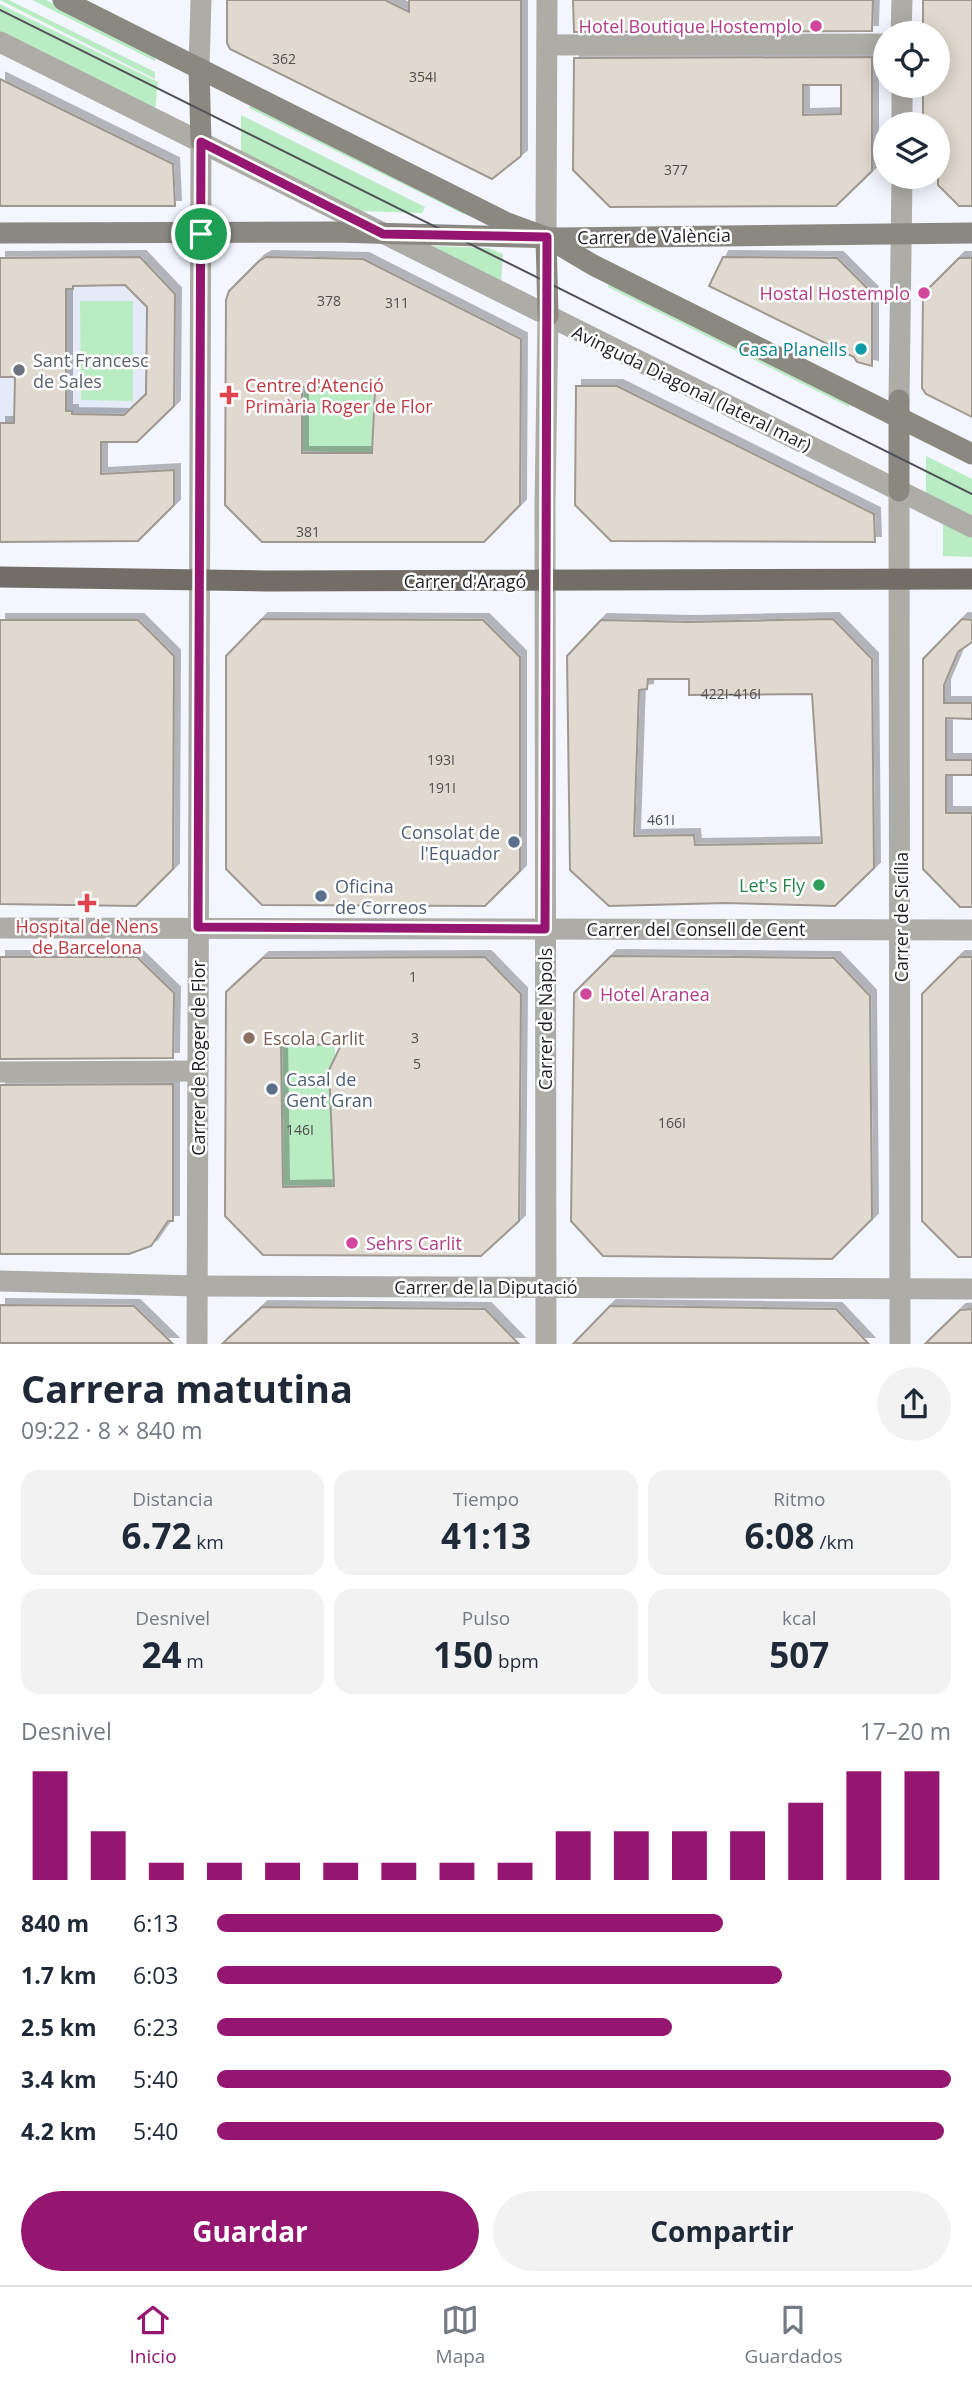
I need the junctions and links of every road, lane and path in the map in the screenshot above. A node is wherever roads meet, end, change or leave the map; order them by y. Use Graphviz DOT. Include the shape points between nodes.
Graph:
graph roads {
  1 [pos="63,0"];
  2 [pos="201,0"];
  3 [pos="547,0"];
  4 [pos="902,0"];
  5 [pos="901,21"];
  6 [pos="0,42"];
  7 [pos="873,44"];
  8 [pos="547,45"];
  9 [pos="200,68"];
  10 [pos="201,142"];
  11 [pos="902,189"];
  12 [pos="902,232"];
  13 [pos="0,233"];
  14 [pos="972,233"];
  15 [pos="201,234"];
  16 [pos="383,234"];
  17 [pos="547,237"];
  18 [pos="548,316"];
  19 [pos="900,409"];
  20 [pos="972,454"];
  21 [pos="899,491"];
  22 [pos="972,527"];
  23 [pos="0,577"];
  24 [pos="972,579"];
  25 [pos="898,580"];
  26 [pos="199,581"];
  27 [pos="545,581"];
  28 [pos="198,927"];
  29 [pos="0,928"];
  30 [pos="545,929"];
  31 [pos="902,930"];
  32 [pos="972,930"];
  33 [pos="198,1071"];
  34 [pos="0,1072"];
  35 [pos="0,1280"];
  36 [pos="198,1286"];
  37 [pos="546,1287"];
  38 [pos="900,1289"];
  39 [pos="972,1289"];
  40 [pos="197,1343"];
  41 [pos="546,1343"];
  42 [pos="900,1343"];
  1 -- 9 [label="street"];
  2 -- 9 [label="street"];
  3 -- 8 [label="street"];
  4 -- 5 [label="street"];
  6 -- 10 [label="street, Avinguda Diagonal (lateral mar)"];
  7 -- 8 [label="street"];
  8 -- 17 [label="street"];
  9 -- 10 [label="street"];
  9 -- 17 [label="street" via="505,222"];
  10 -- 15 [label="street, Carrer de Roger de Flor"];
  10 -- 16 [label="street, Avinguda Diagonal (lateral mar)"];
  11 -- 12 [label="street"];
  12 -- 14 [label="street, Carrer de València"];
  12 -- 17 [label="street, Carrer de València"];
  12 -- 19 [label="street"];
  13 -- 15 [label="street, Carrer de València"];
  15 -- 16 [label="street, Carrer de València"];
  15 -- 26 [label="street, Carrer de Roger de Flor"];
  16 -- 17 [label="street, Carrer de València"];
  16 -- 18 [label="street, Avinguda Diagonal (lateral mar)"];
  17 -- 18 [label="street"];
  17 -- 19 [label="street" via="593,265"];
  18 -- 21 [label="street, Avinguda Diagonal (lateral mar)"];
  18 -- 27 [label="street, Carrer de Nàpols"];
  19 -- 20 [label="street"];
  19 -- 21 [label="street"];
  21 -- 22 [label="street, Avinguda Diagonal (lateral mar)"];
  21 -- 25 [label="street, Carrer de Sicília"];
  23 -- 26 [label="main road, Carrer d'Aragó"];
  24 -- 25 [label="main road, Carrer d'Aragó"];
  25 -- 27 [label="main road, Carrer d'Aragó"];
  25 -- 31 [label="street, Carrer de Sicília"];
  26 -- 27 [label="main road, Carrer d'Aragó"];
  26 -- 28 [label="street, Carrer de Roger de Flor"];
  27 -- 30 [label="street, Carrer de Nàpols"];
  28 -- 29 [label="street, Carrer del Consell de Cent"];
  28 -- 30 [label="street, Carrer del Consell de Cent"];
  28 -- 33 [label="street, Carrer de Roger de Flor"];
  30 -- 31 [label="street, Carrer del Consell de Cent"];
  30 -- 37 [label="street, Carrer de Nàpols"];
  31 -- 32 [label="street, Carrer del Consell de Cent"];
  31 -- 38 [label="street, Carrer de Sicília"];
  33 -- 34 [label="street"];
  33 -- 36 [label="street, Carrer de Roger de Flor"];
  35 -- 36 [label="street, Carrer de la Diputació"];
  36 -- 37 [label="street, Carrer de la Diputació"];
  36 -- 40 [label="street, Carrer de Roger de Flor"];
  37 -- 38 [label="street, Carrer de la Diputació"];
  37 -- 41 [label="street, Carrer de Nàpols"];
  38 -- 39 [label="street, Carrer de la Diputació"];
  38 -- 42 [label="street, Carrer de Sicília"];
}
